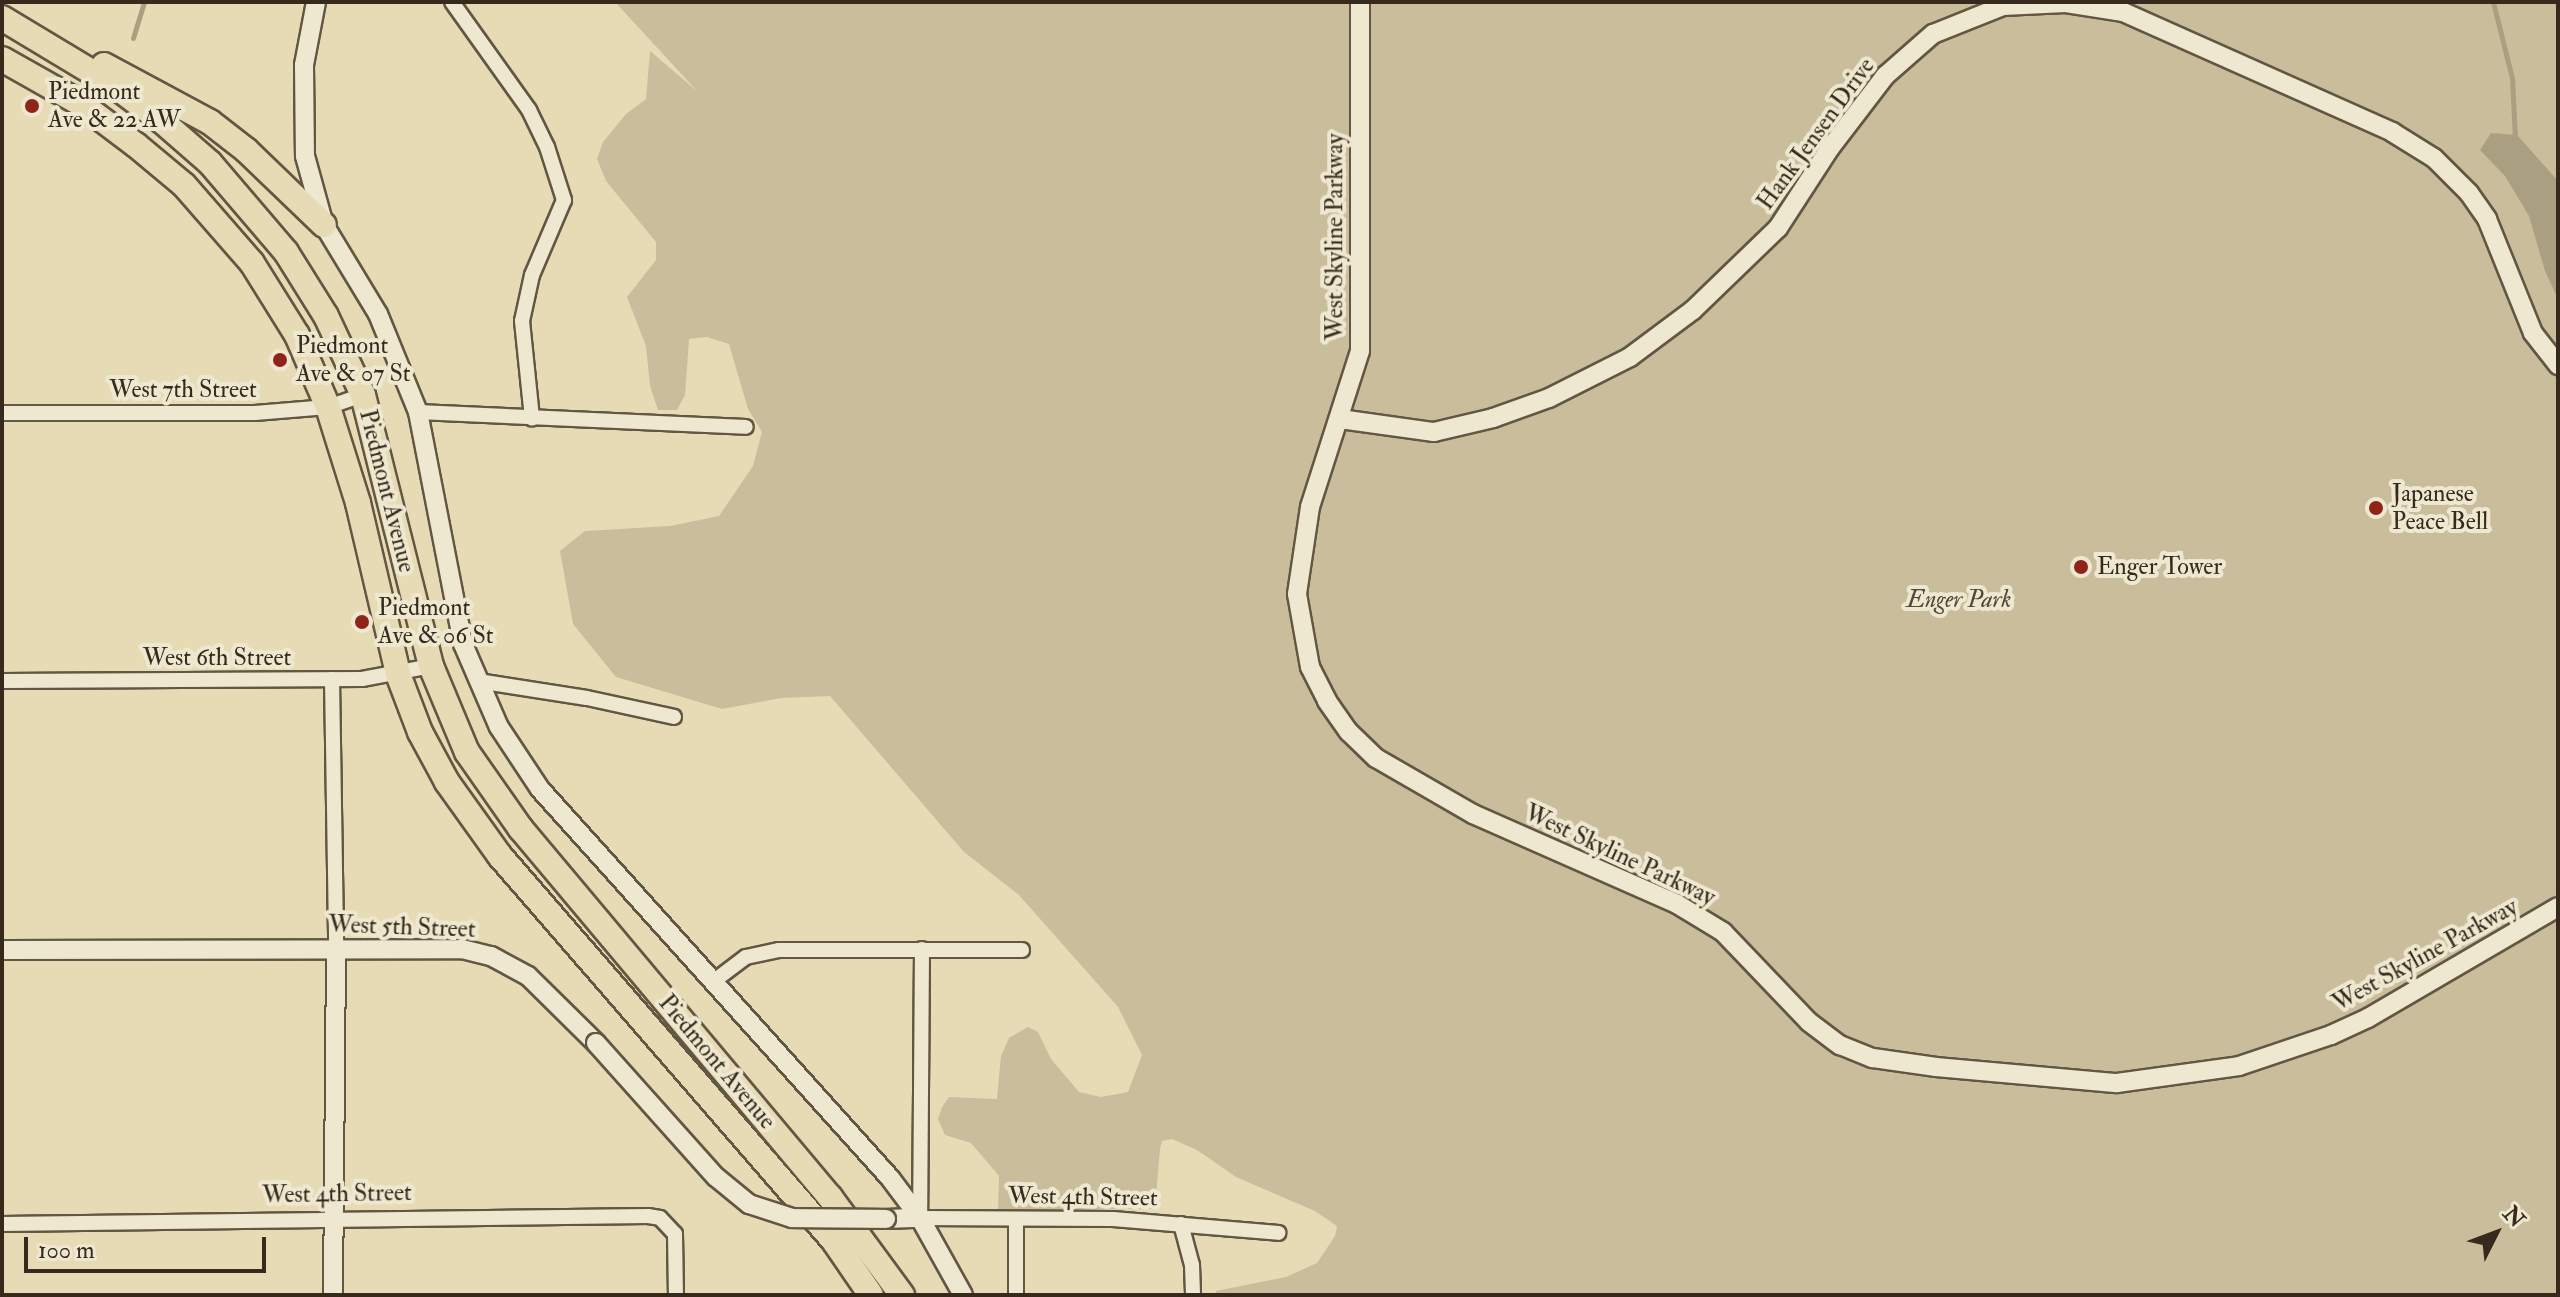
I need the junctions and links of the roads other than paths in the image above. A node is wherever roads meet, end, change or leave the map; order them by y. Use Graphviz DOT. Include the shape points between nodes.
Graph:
graph roads {
  1 [pos="316,2"];
  2 [pos="452,2"];
  3 [pos="1360,2"];
  4 [pos="2,18"];
  5 [pos="33,33"];
  6 [pos="2,59"];
  7 [pos="324,225"];
  8 [pos="2558,365"];
  9 [pos="363,395"];
  10 [pos="328,407"];
  11 [pos="418,412"];
  12 [pos="2,413"];
  13 [pos="532,418"];
  14 [pos="1340,419"];
  15 [pos="746,427"];
  16 [pos="431,666"];
  17 [pos="398,674"];
  18 [pos="332,679"];
  19 [pos="2,681"];
  20 [pos="478,681"];
  21 [pos="674,717"];
  22 [pos="2558,907"];
  23 [pos="336,947"];
  24 [pos="922,949"];
  25 [pos="2,950"];
  26 [pos="1022,950"];
  27 [pos="714,981"];
  28 [pos="335,1218"];
  29 [pos="920,1218"];
  30 [pos="886,1219"];
  31 [pos="1016,1220"];
  32 [pos="2,1224"];
  33 [pos="1181,1224"];
  34 [pos="1278,1233"];
  35 [pos="333,1295"];
  36 [pos="676,1295"];
  37 [pos="871,1295"];
  38 [pos="902,1295"];
  39 [pos="963,1295"];
  40 [pos="1016,1295"];
  41 [pos="1193,1295"];
  1 -- 7 [label="street, Piedmont Avenue" via="304,65 305,156"];
  2 -- 13 [label="street" via="529,110 564,200 532,275 522,321"];
  3 -- 14 [label="street, West Skyline Parkway" via="1360,351"];
  4 -- 5 [label="highway, Piedmont Avenue"];
  5 -- 7 [label="highway" via="120,72 210,122"];
  5 -- 9 [label="highway, Piedmont Avenue" via="112,84 210,163 286,252 326,316"];
  6 -- 10 [label="highway, Piedmont Avenue" via="80,103 184,185 252,263 297,335"];
  7 -- 11 [label="street, Piedmont Avenue" via="378,314"];
  8 -- 14 [label="street, Hank Jensen Drive" via="2533,333 2487,219 2434,158 2392,132 2123,12 2066,3 2003,6 1933,34 1885,76 1778,228 1693,310 1630,357 1549,398 1434,432"];
  9 -- 10 [label="street, West 7th Street"];
  9 -- 16 [label="highway, Piedmont Avenue"];
  10 -- 12 [label="street, West 7th Street" via="255,413"];
  10 -- 17 [label="highway, Piedmont Avenue" via="358,503"];
  11 -- 13 [label="street"];
  11 -- 20 [label="street, Piedmont Avenue" via="463,644"];
  13 -- 15 [label="street"];
  14 -- 22 [label="street, West Skyline Parkway" via="1310,507 1297,594 1310,667 1349,732 1376,758 1473,814 1677,904 1723,932 1809,1022 1840,1045 1873,1058 1936,1067 2117,1083 2239,1066 2368,1018"];
  16 -- 17 [label="street, West 6th Street"];
  16 -- 38 [label="highway, Piedmont Avenue" via="457,732 498,800 830,1197"];
  17 -- 18 [label="street, West 6th Street"];
  17 -- 37 [label="highway, Piedmont Avenue" via="426,744 471,819 834,1241"];
  18 -- 19 [label="street, West 6th Street"];
  18 -- 23 [label="street"];
  20 -- 21 [label="street"];
  20 -- 27 [label="street, Piedmont Avenue" via="499,727 540,789"];
  23 -- 25 [label="street, West 5th Street"];
  23 -- 28 [label="street"];
  23 -- 30 [label="street, West 5th Street, bridge" via="454,948 491,956 539,984 716,1177 749,1204 792,1218"];
  24 -- 26 [label="street"];
  24 -- 27 [label="street" via="768,951 740,960"];
  24 -- 29 [label="street"];
  27 -- 29 [label="street, Piedmont Avenue" via="863,1144"];
  28 -- 32 [label="street, West 4th Street"];
  28 -- 35 [label="street"];
  28 -- 36 [label="street, West 4th Street" via="648,1216 670,1225 677,1247"];
  29 -- 30 [label="street, West 4th Street"];
  29 -- 31 [label="street, West 4th Street"];
  29 -- 39 [label="street, Piedmont Avenue"];
  31 -- 33 [label="street, West 4th Street"];
  31 -- 40 [label="street"];
  33 -- 34 [label="street, West 4th Street"];
  33 -- 41 [label="street" via="1192,1265"];
}
